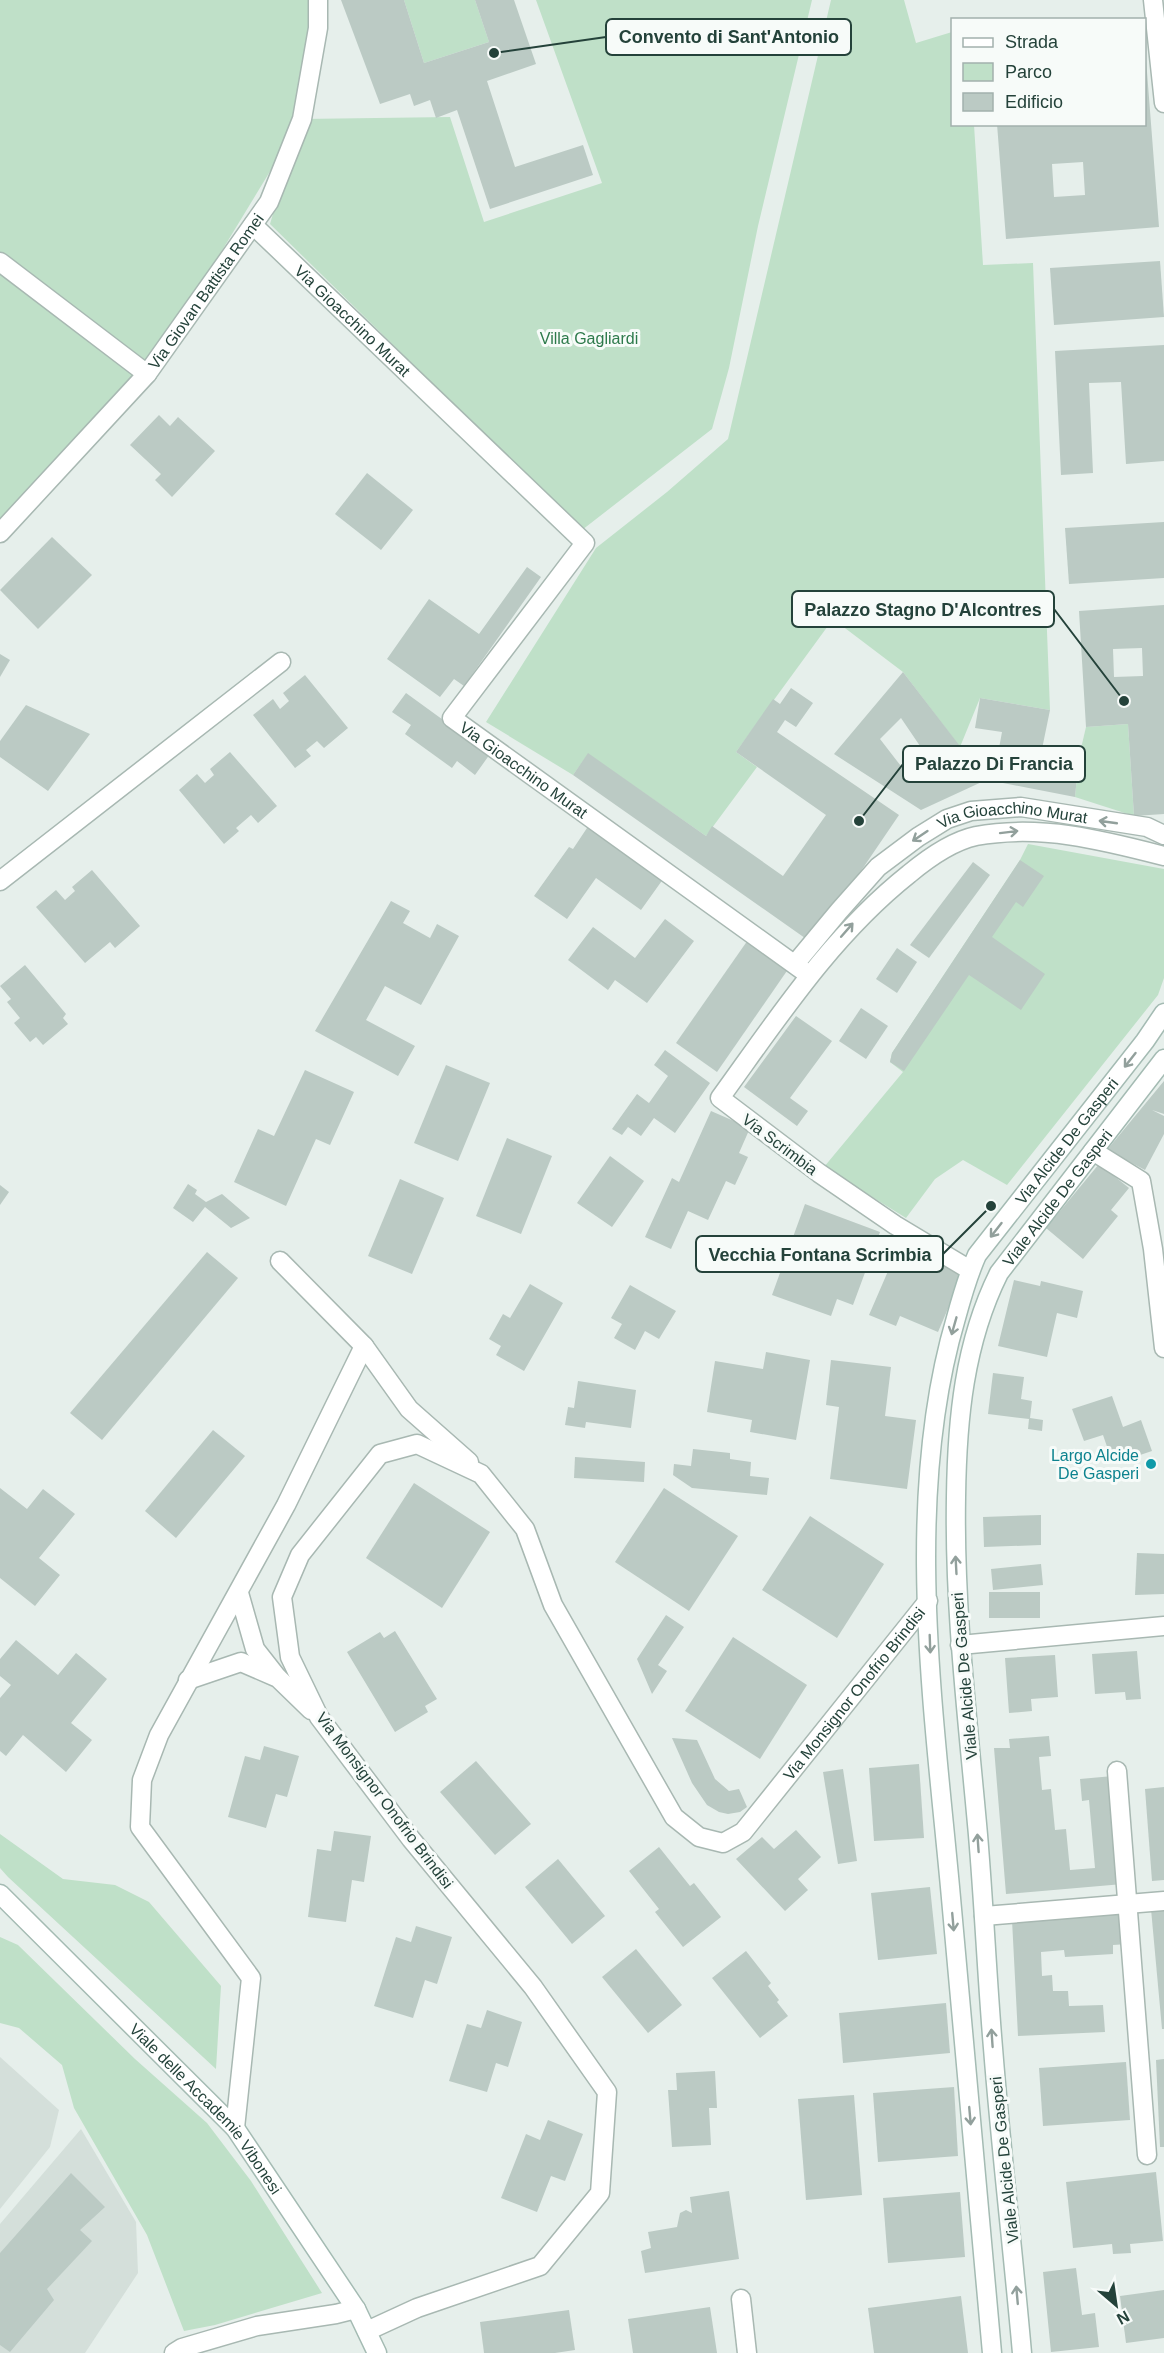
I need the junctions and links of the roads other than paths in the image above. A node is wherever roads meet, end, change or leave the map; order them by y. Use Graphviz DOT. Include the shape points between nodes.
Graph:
graph roads {
  1 [pos="318,0"];
  2 [pos="1153,0"];
  3 [pos="1164,103"];
  4 [pos="253,225"];
  5 [pos="0,262"];
  6 [pos="147,374"];
  7 [pos="0,533"];
  8 [pos="281,662"];
  9 [pos="1164,835"];
  10 [pos="1164,856"];
  11 [pos="0,881"];
  12 [pos="802,969"];
  13 [pos="1164,1013"];
  14 [pos="1164,1059"];
  15 [pos="1093,1151"];
  16 [pos="280,1261"];
  17 [pos="970,1270"];
  18 [pos="364,1346"];
  19 [pos="1164,1348"];
  20 [pos="481,1474"];
  21 [pos="240,1593"];
  22 [pos="928,1601"];
  23 [pos="1164,1626"];
  24 [pos="960,1645"];
  25 [pos="278,1678"];
  26 [pos="188,1680"];
  27 [pos="320,1717"];
  28 [pos="1117,1771"];
  29 [pos="0,1894"];
  30 [pos="1164,1901"];
  31 [pos="1128,1904"];
  32 [pos="984,1916"];
  33 [pos="235,2128"];
  34 [pos="1147,2155"];
  35 [pos="741,2299"];
  36 [pos="356,2309"];
  37 [pos="367,2331"];
  38 [pos="174,2353"];
  39 [pos="377,2353"];
  40 [pos="747,2353"];
  41 [pos="992,2353"];
  42 [pos="1022,2353"];
  1 -- 4 [label="street, Via Giovan Battista Romei" via="318,28 302,119 269,202"];
  2 -- 3 [label="street"];
  4 -- 6 [label="street, Via Giovan Battista Romei"];
  4 -- 12 [label="street, Via Gioacchino Murat" via="585,543 452,718"];
  5 -- 6 [label="street"];
  6 -- 7 [label="street, Via Giovan Battista Romei"];
  8 -- 11 [label="street"];
  9 -- 12 [label="street, Via Gioacchino Murat, one-way" via="1147,827 1021,807 971,811 947,819 878,867 839,910"];
  12 -- 10 [label="street, Via Gioacchino Murat, one-way" via="931,856 974,837 1024,831 1089,837"];
  12 -- 17 [label="street, Via Scrimbia" via="720,1098 819,1173"];
  13 -- 17 [label="street, Via Alcide De Gasperi, one-way" via="977,1254"];
  14 -- 15 [label="street, Viale Alcide De Gasperi"];
  15 -- 19 [label="street" via="1142,1180"];
  24 -- 15 [label="street, Viale Alcide De Gasperi, one-way" via="955,1543 957,1452 961,1398 972,1347 985,1302 999,1273"];
  16 -- 18 [label="street"];
  17 -- 22 [label="street, Viale Alcide De Gasperi, one-way" via="944,1358 936,1404 927,1507"];
  18 -- 20 [label="street" via="409,1409"];
  18 -- 21 [label="street"];
  20 -- 22 [label="street, Via Monsignor Onofrio Brindisi" via="525,1529 553,1605 674,1818 699,1837 723,1843 743,1832"];
  20 -- 27 [label="street, Via Monsignor Onofrio Brindisi" via="417,1444 380,1454 300,1555 282,1597 290,1657"];
  21 -- 25 [label="street" via="255,1649"];
  21 -- 26 [label="street"];
  22 -- 41 [label="street, Viale Alcide De Gasperi, one-way" via="932,1690"];
  23 -- 24 [label="street"];
  32 -- 24 [label="street, Viale Alcide De Gasperi, one-way"];
  25 -- 26 [label="street" via="241,1662"];
  25 -- 27 [label="street"];
  26 -- 33 [label="street" via="159,1735 142,1780 140,1827 251,1978"];
  27 -- 37 [label="street, Via Monsignor Onofrio Brindisi" via="411,1839 533,1987 608,2092 600,2193 540,2266 417,2308"];
  28 -- 31 [label="street"];
  29 -- 33 [label="street, Viale delle Accademie Vibonesi"];
  30 -- 31 [label="street"];
  31 -- 32 [label="street"];
  31 -- 34 [label="street"];
  42 -- 32 [label="street, Viale Alcide De Gasperi, one-way"];
  33 -- 36 [label="street, Viale delle Accademie Vibonesi"];
  35 -- 40 [label="street"];
  36 -- 37 [label="street, Viale delle Accademie Vibonesi"];
  36 -- 38 [label="street" via="257,2326"];
  37 -- 39 [label="street, Viale delle Accademie Vibonesi"];
}
